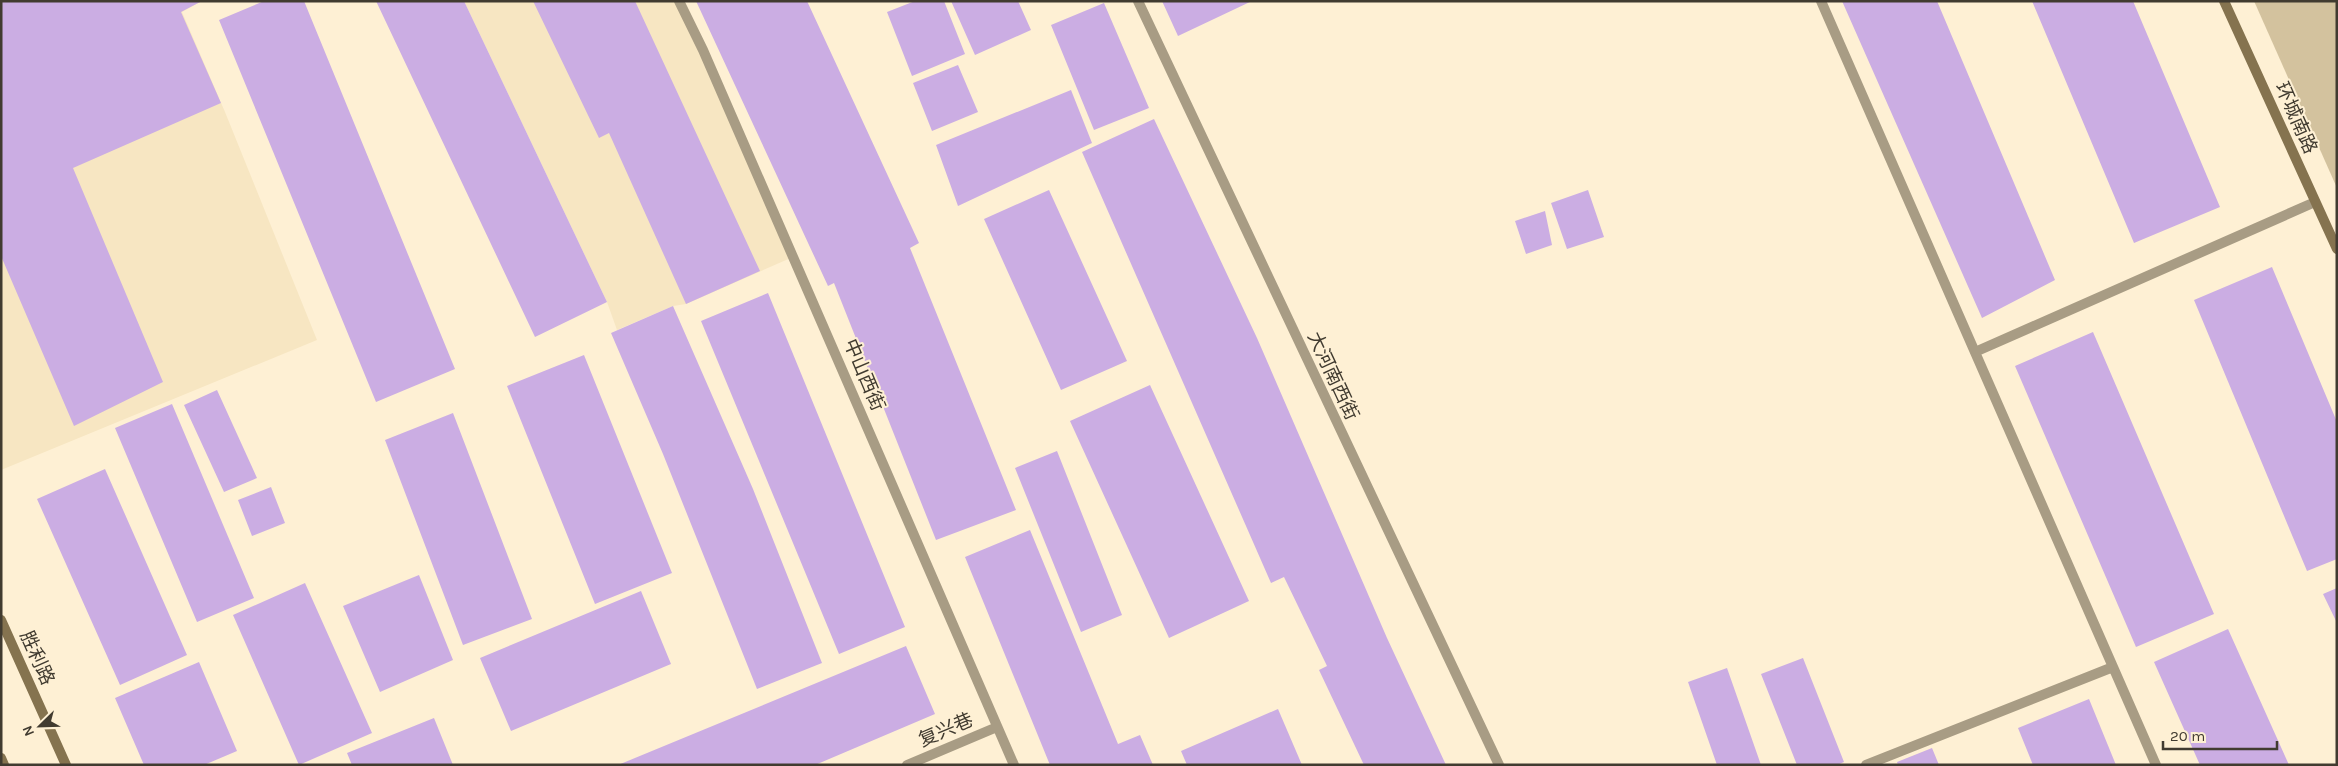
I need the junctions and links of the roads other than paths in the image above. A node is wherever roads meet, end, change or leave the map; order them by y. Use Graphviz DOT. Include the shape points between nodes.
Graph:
graph roads {
  1 [pos="679,1"];
  2 [pos="1138,1"];
  3 [pos="1821,1"];
  4 [pos="2224,1"];
  5 [pos="2315,202"];
  6 [pos="2337,249"];
  7 [pos="1975,352"];
  8 [pos="1,620"];
  9 [pos="2113,667"];
  10 [pos="997,727"];
  11 [pos="1,758"];
  12 [pos="4,765"];
  13 [pos="66,765"];
  14 [pos="907,765"];
  15 [pos="1014,765"];
  16 [pos="1499,765"];
  17 [pos="1866,765"];
  18 [pos="2156,765"];
  1 -- 10 [label="street, 中山西街"];
  2 -- 16 [label="street, 大河南西街"];
  3 -- 7 [label="street"];
  4 -- 5 [label="main road, 环城南路"];
  5 -- 6 [label="main road, 环城南路"];
  5 -- 7 [label="street"];
  7 -- 9 [label="street"];
  8 -- 13 [label="main road, 胜利路"];
  9 -- 17 [label="street"];
  9 -- 18 [label="street"];
  10 -- 14 [label="street, 复兴巷"];
  10 -- 15 [label="street, 中山西街"];
  11 -- 12 [label="main road"];
}
